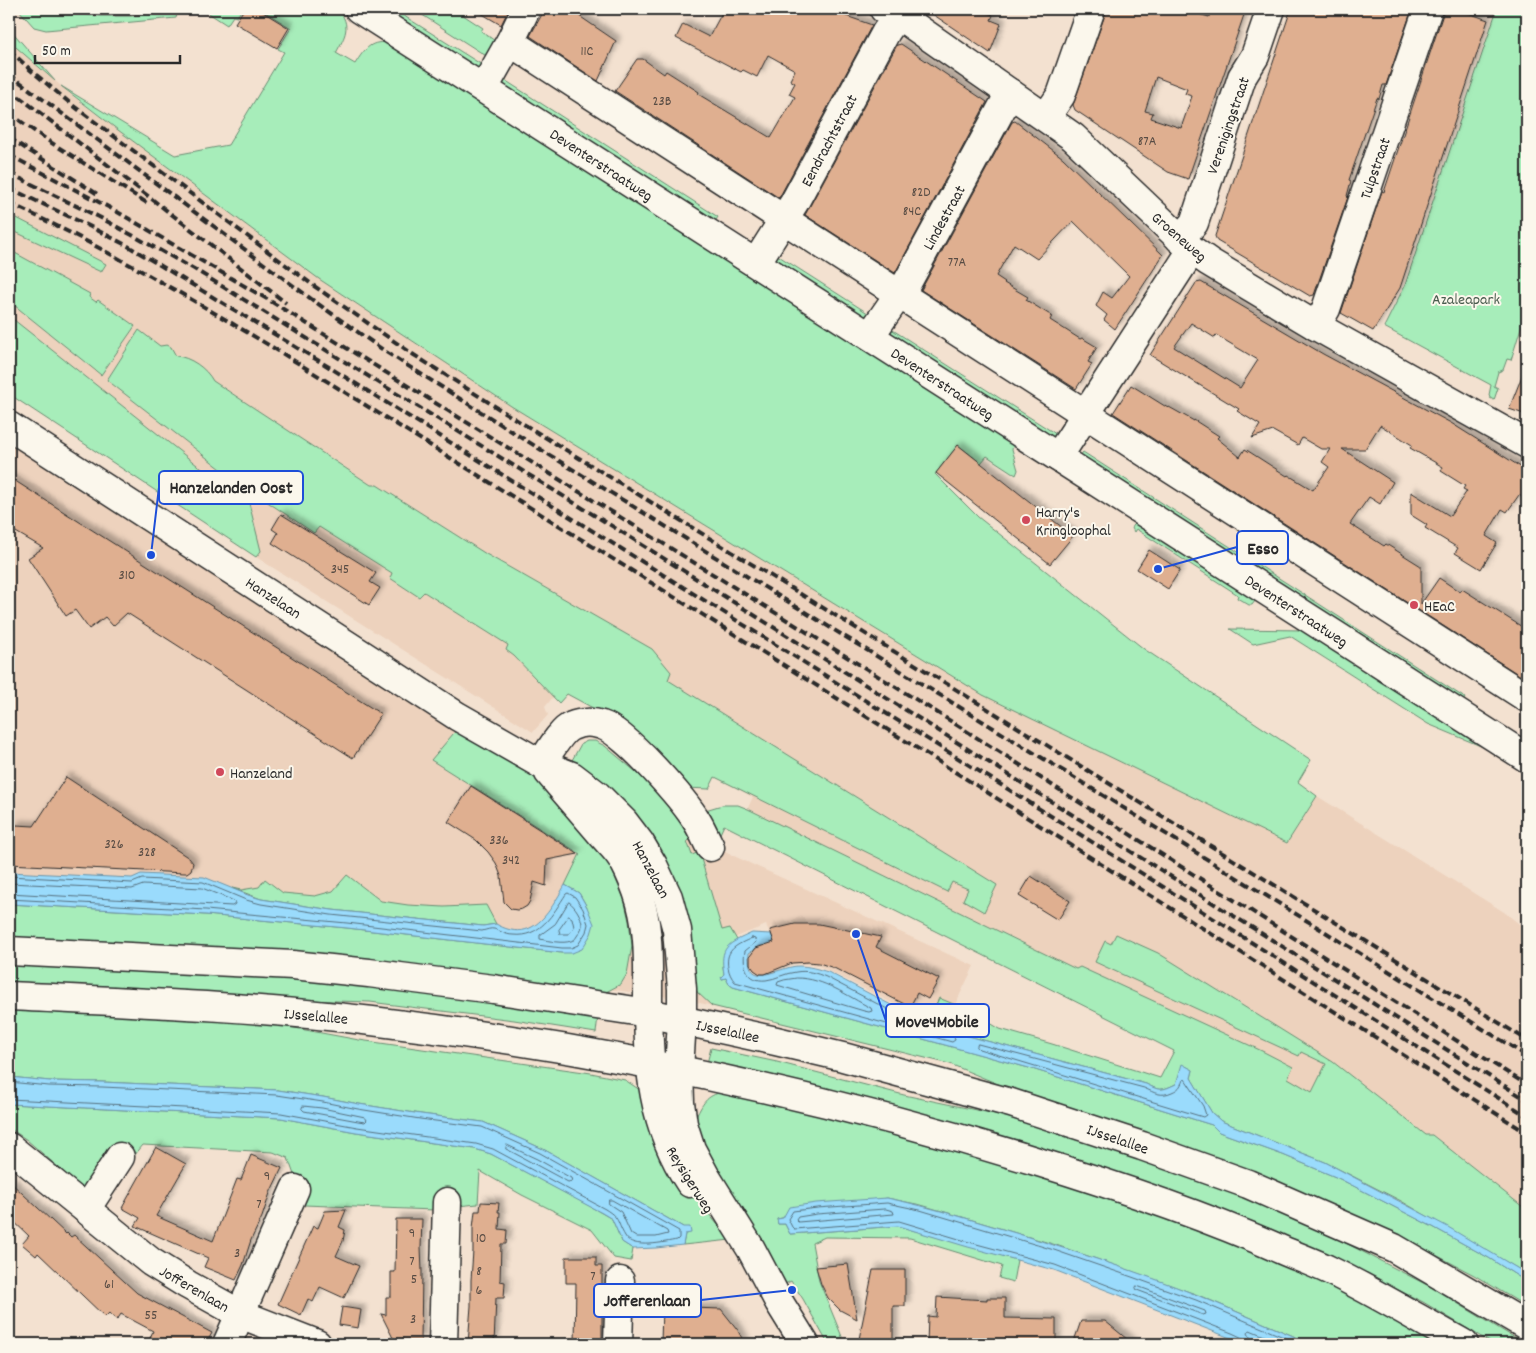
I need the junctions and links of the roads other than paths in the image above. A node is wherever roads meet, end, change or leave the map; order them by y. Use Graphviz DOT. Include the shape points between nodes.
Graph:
graph roads {
  1 [pos="526,9"];
  2 [pos="1091,9"];
  3 [pos="1271,9"];
  4 [pos="1428,9"];
  5 [pos="888,10"];
  6 [pos="369,11"];
  7 [pos="510,42"];
  8 [pos="484,88"];
  9 [pos="1010,93"];
  10 [pos="1046,117"];
  11 [pos="784,220"];
  12 [pos="1186,245"];
  13 [pos="756,263"];
  14 [pos="899,294"];
  15 [pos="1316,326"];
  16 [pos="870,336"];
  17 [pos="1086,414"];
  18 [pos="9,426"];
  19 [pos="1527,444"];
  20 [pos="1058,458"];
  21 [pos="1527,698"];
  22 [pos="1527,758"];
  23 [pos="541,764"];
  24 [pos="710,847"];
  25 [pos="9,951"];
  26 [pos="9,996"];
  27 [pos="648,1013"];
  28 [pos="682,1020"];
  29 [pos="650,1065"];
  30 [pos="679,1070"];
  31 [pos="9,1147"];
  32 [pos="120,1157"];
  33 [pos="295,1189"];
  34 [pos="447,1202"];
  35 [pos="86,1210"];
  36 [pos="751,1249"];
  37 [pos="620,1280"];
  38 [pos="240,1314"];
  39 [pos="1527,1326"];
  40 [pos="227,1344"];
  41 [pos="317,1344"];
  42 [pos="443,1344"];
  43 [pos="618,1344"];
  44 [pos="805,1344"];
  45 [pos="1464,1344"];
  1 -- 7 [label="street"];
  2 -- 10 [label="street" via="1061,95"];
  3 -- 12 [label="street, Verenigingstraat" via="1255,56 1242,77"];
  4 -- 15 [label="street, Tulpstraat" via="1326,309"];
  5 -- 9 [label="street, Groeneweg"];
  5 -- 11 [label="street, Eendrachtstraat" via="886,32"];
  6 -- 8 [label="street, Deventerstraatweg"];
  7 -- 8 [label="street"];
  7 -- 11 [label="street"];
  8 -- 13 [label="street, Deventerstraatweg"];
  9 -- 10 [label="street, Groeneweg"];
  9 -- 14 [label="street, Lindestraat"];
  10 -- 12 [label="street, Groeneweg" via="1073,137"];
  11 -- 13 [label="street, Eendrachtstraat"];
  11 -- 14 [label="street"];
  12 -- 15 [label="street, Groeneweg" via="1208,262"];
  12 -- 17 [label="street, Verenigingstraat"];
  13 -- 16 [label="street, Deventerstraatweg"];
  14 -- 16 [label="street, Lindestraat"];
  14 -- 17 [label="street"];
  15 -- 19 [label="street, Groeneweg"];
  16 -- 20 [label="street, Deventerstraatweg"];
  17 -- 20 [label="street, Verenigingstraat"];
  17 -- 21 [label="street"];
  18 -- 23 [label="street, Hanzelaan" via="457,716"];
  20 -- 22 [label="street, Deventerstraatweg"];
  23 -- 24 [label="street" via="570,726 583,722 602,725 620,735 646,760 698,822"];
  23 -- 27 [label="street, Hanzelaan" via="621,856 637,892 648,953"];
  23 -- 28 [label="street, Hanzelaan" via="572,776 597,795 624,822 653,865 668,897 677,930"];
  25 -- 27 [label="street, IJsselallee" via="293,965 493,989"];
  26 -- 29 [label="street, IJsselallee" via="368,1020 503,1038"];
  27 -- 28 [label="street, IJsselallee"];
  27 -- 29 [label="street"];
  28 -- 30 [label="street, IJsselallee"];
  28 -- 39 [label="street, IJsselallee" via="843,1057 1011,1103 1230,1177 1394,1248"];
  29 -- 30 [label="street, IJsselallee"];
  29 -- 36 [label="street, Reysigerweg" via="659,1115 671,1151 721,1224"];
  30 -- 36 [label="street, Reysigerweg" via="682,1117 691,1149"];
  30 -- 45 [label="street, IJsselallee" via="900,1121 1106,1183 1230,1227 1331,1271"];
  31 -- 35 [label="street, Jofferenlaan"];
  32 -- 35 [label="street"];
  33 -- 38 [label="street"];
  34 -- 42 [label="street"];
  35 -- 38 [label="street, Jofferenlaan" via="151,1262"];
  36 -- 44 [label="street, Reysigerweg"];
  37 -- 43 [label="street"];
  38 -- 40 [label="street"];
  38 -- 41 [label="street, Jofferenlaan"];
}
